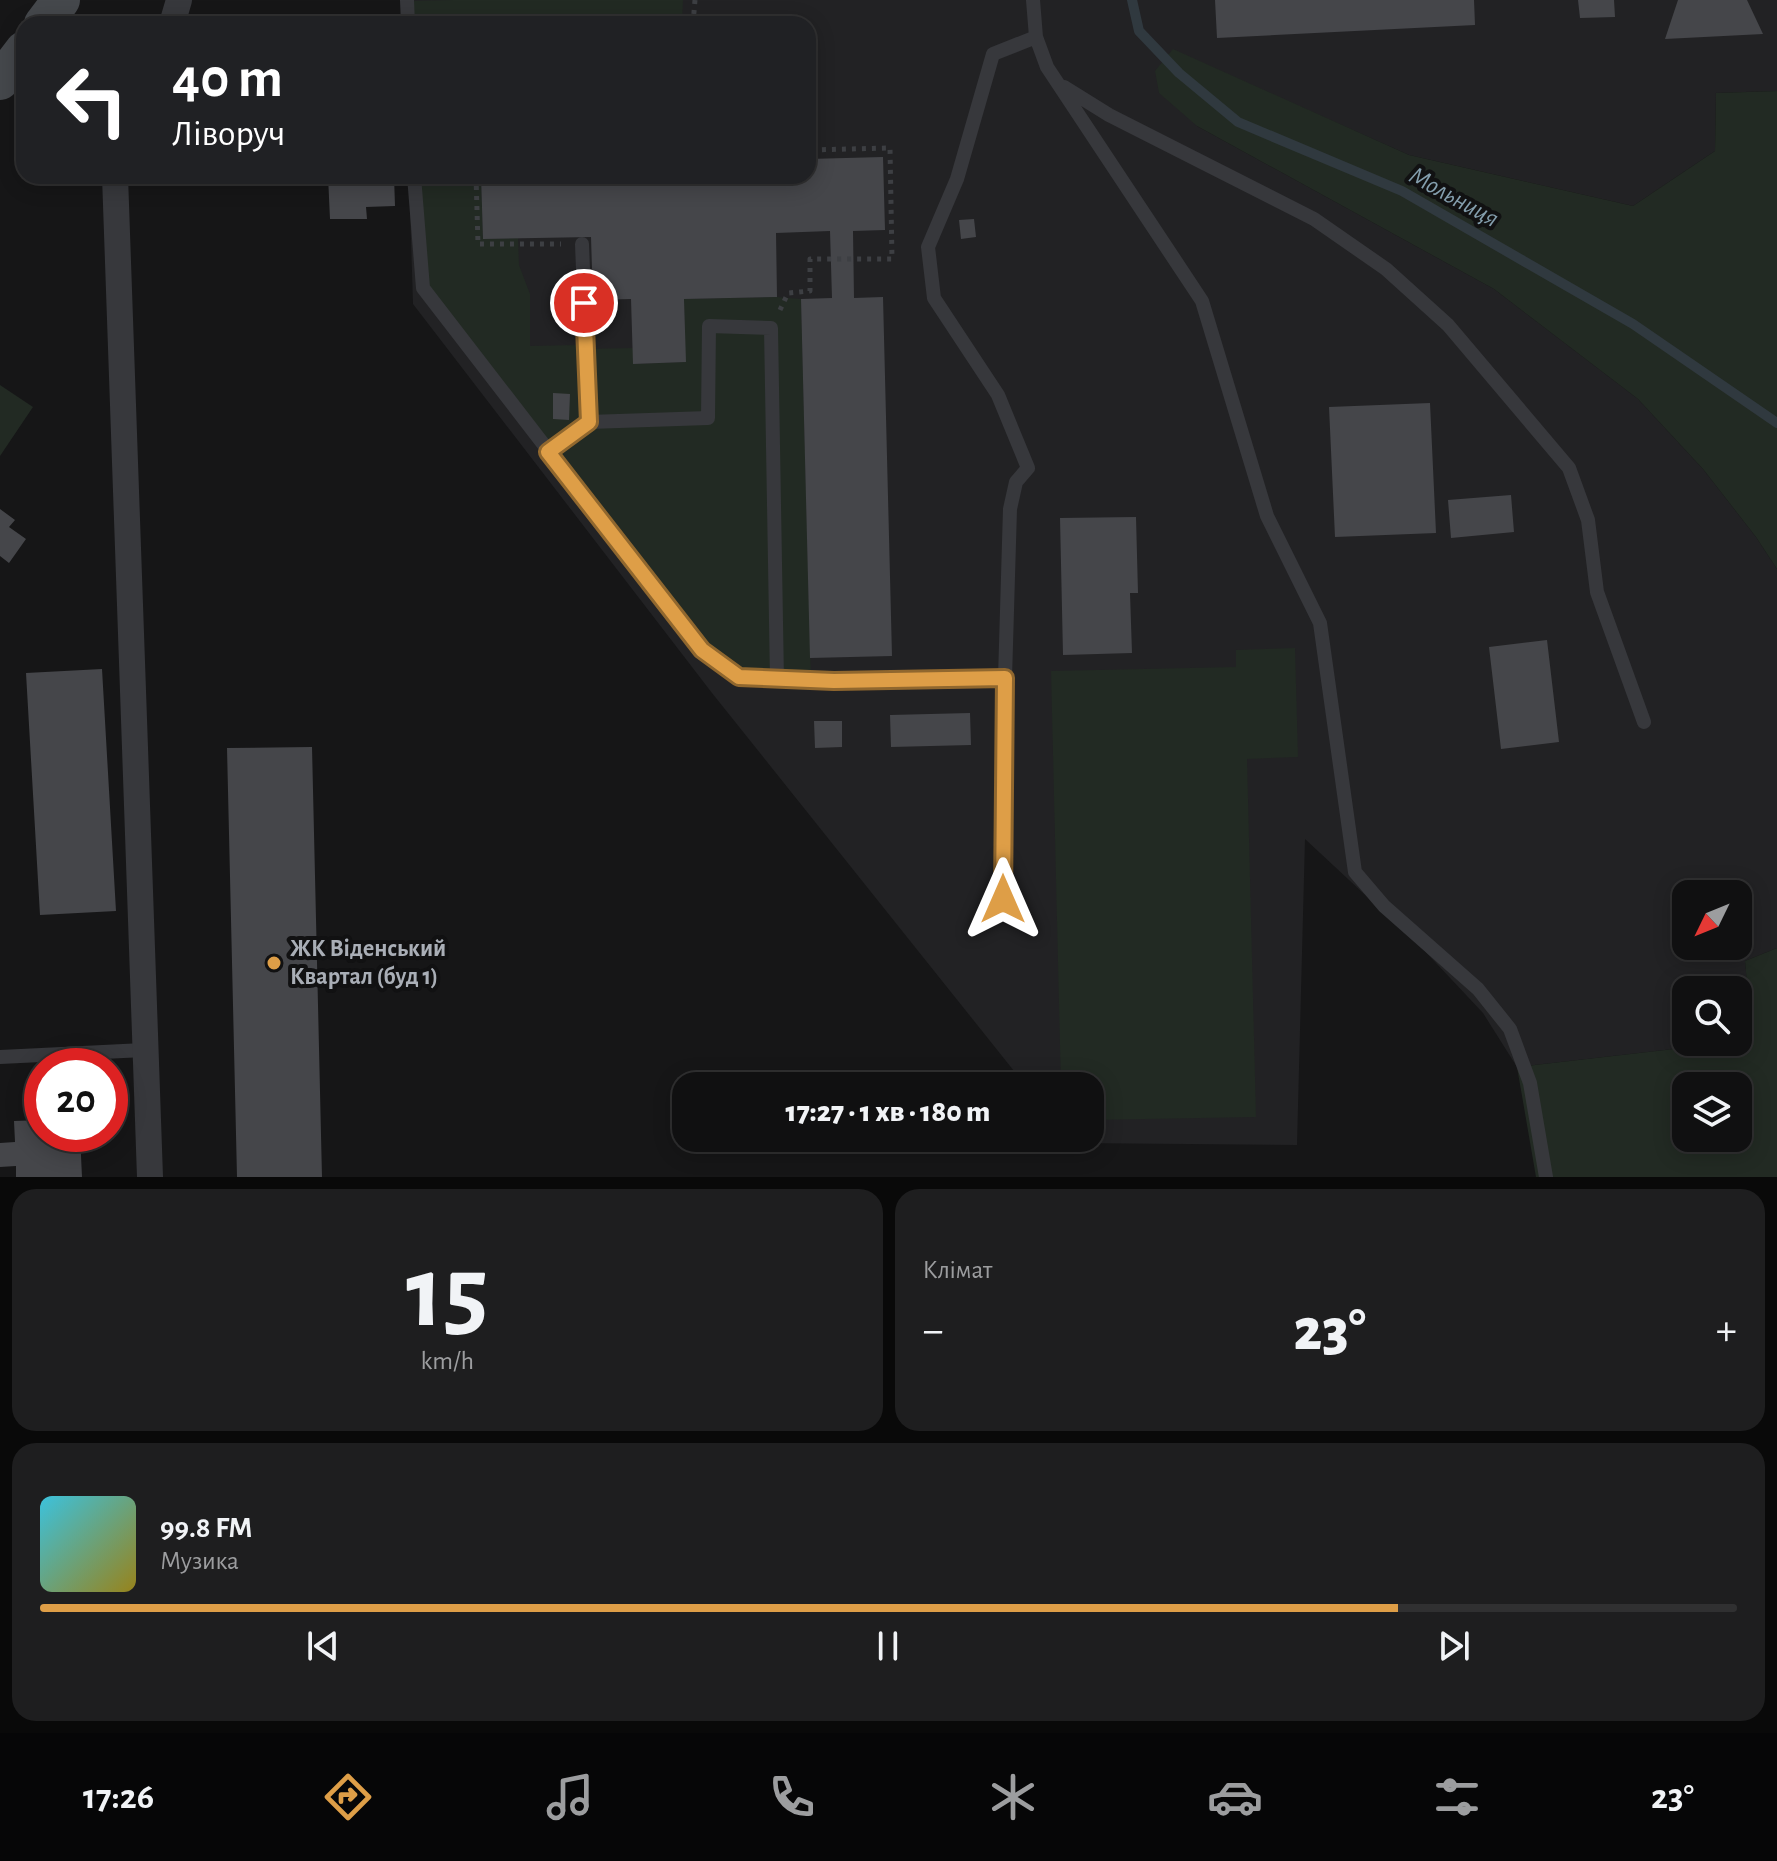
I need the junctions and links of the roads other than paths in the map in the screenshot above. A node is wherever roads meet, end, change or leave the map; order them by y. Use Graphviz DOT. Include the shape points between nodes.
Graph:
graph roads {
  1 [pos="1033,0"];
  2 [pos="1036,37"];
  3 [pos="16,60"];
  4 [pos="0,81"];
  5 [pos="1059,83"];
  6 [pos="115,184"];
  7 [pos="415,184"];
  8 [pos="582,244"];
  9 [pos="589,422"];
  10 [pos="548,452"];
  11 [pos="1005,678"];
  12 [pos="777,680"];
  13 [pos="1644,722"];
  14 [pos="1003,899"];
  15 [pos="144,1050"];
  16 [pos="0,1057"];
  17 [pos="150,1177"];
  18 [pos="1546,1177"];
  1 -- 2 [label="lane"];
  2 -- 5 [label="lane"];
  2 -- 11 [label="lane" via="993,54 957,179 928,247 934,298 998,395 1028,468 1016,482 1010,509"];
  3 -- 4 [label="main road"];
  5 -- 13 [label="lane" via="1109,115 1314,219 1386,269 1448,325 1569,468 1588,520 1597,592"];
  5 -- 18 [label="lane" via="1202,301 1267,516 1320,623 1355,872 1384,906 1478,989 1510,1029 1530,1083"];
  6 -- 15 [label="street"];
  7 -- 10 [label="lane" via="423,288"];
  8 -- 9 [label="lane"];
  9 -- 10 [label="lane"];
  9 -- 12 [label="lane" via="708,418 709,326 771,328"];
  10 -- 12 [label="lane" via="702,650 739,677"];
  11 -- 12 [label="lane"];
  11 -- 14 [label="lane"];
  15 -- 16 [label="lane"];
  15 -- 17 [label="street"];
}
